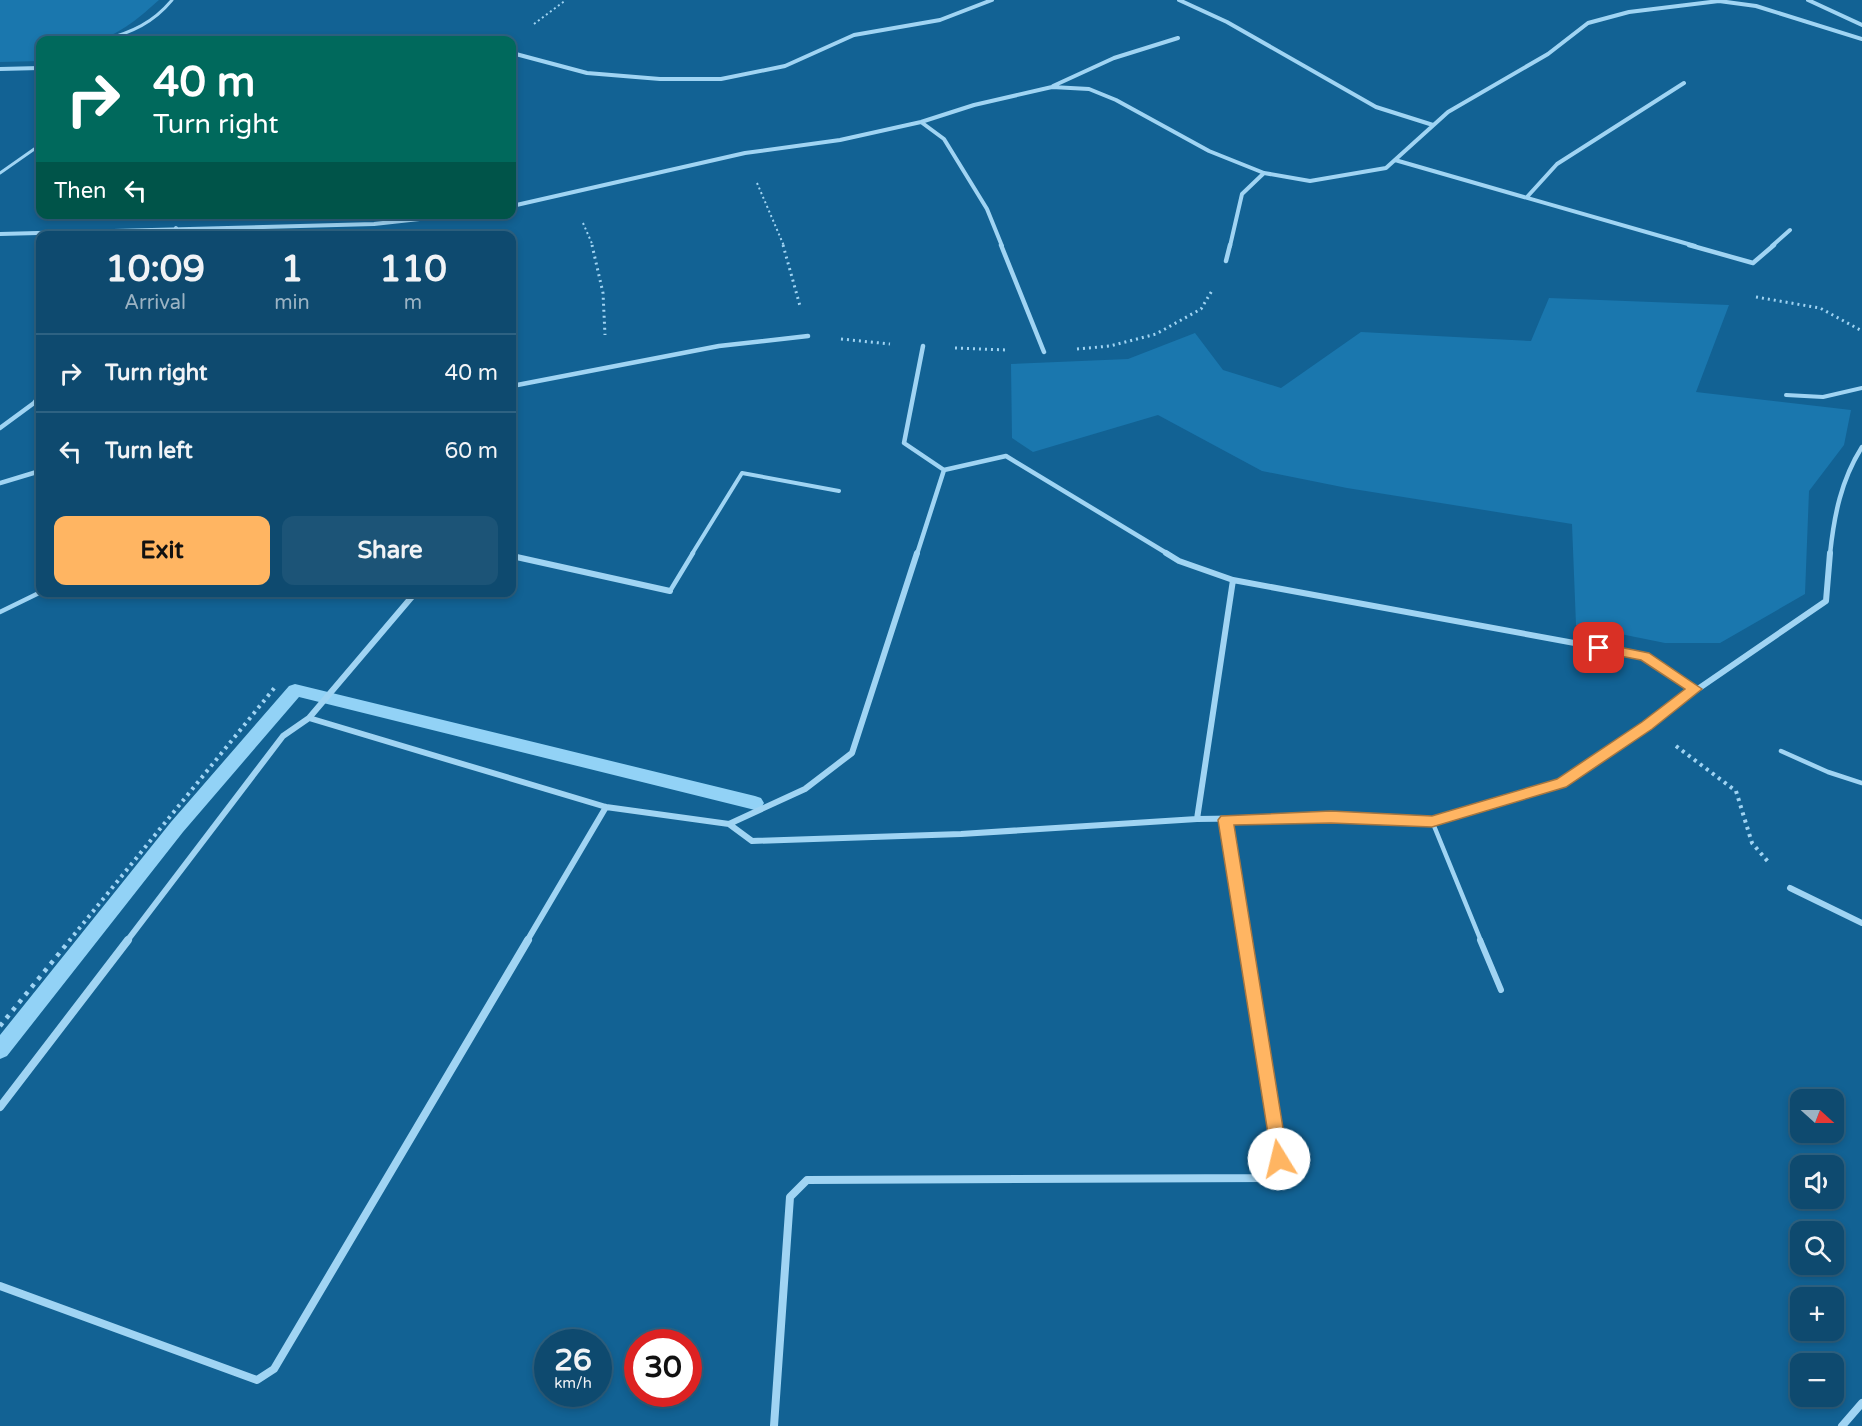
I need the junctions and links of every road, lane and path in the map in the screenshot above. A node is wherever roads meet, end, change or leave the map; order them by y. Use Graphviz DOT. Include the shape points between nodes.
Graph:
graph roads {
  1 [pos="172,0"];
  2 [pos="566,0"];
  3 [pos="992,0"];
  4 [pos="1179,0"];
  5 [pos="1808,0"];
  6 [pos="1862,25"];
  7 [pos="530,27"];
  8 [pos="118,36"];
  9 [pos="1178,38"];
  10 [pos="1862,39"];
  11 [pos="516,54"];
  12 [pos="36,68"];
  13 [pos="0,69"];
  14 [pos="1684,83"];
  15 [pos="1052,87"];
  16 [pos="921,122"];
  17 [pos="1433,125"];
  18 [pos="36,148"];
  19 [pos="745,153"];
  20 [pos="1395,160"];
  21 [pos="0,173"];
  22 [pos="1264,173"];
  23 [pos="566,194"];
  24 [pos="1527,197"];
  25 [pos="516,205"];
  26 [pos="418,219"];
  27 [pos="176,228"];
  28 [pos="1790,230"];
  29 [pos="88,231"];
  30 [pos="174,231"];
  31 [pos="36,233"];
  32 [pos="0,234"];
  33 [pos="1226,261"];
  34 [pos="1753,263"];
  35 [pos="1862,331"];
  36 [pos="808,336"];
  37 [pos="923,346"];
  38 [pos="1044,352"];
  39 [pos="604,369"];
  40 [pos="516,385"];
  41 [pos="1862,388"];
  42 [pos="1786,394"];
  43 [pos="36,401"];
  44 [pos="1,426"];
  45 [pos="1862,447"];
  46 [pos="944,470"];
  47 [pos="36,472"];
  48 [pos="0,483"];
  49 [pos="838,491"];
  50 [pos="516,557"];
  51 [pos="1233,580"];
  52 [pos="670,591"];
  53 [pos="36,594"];
  54 [pos="412,597"];
  55 [pos="0,612"];
  56 [pos="276,686"];
  57 [pos="1695,689"];
  58 [pos="309,718"];
  59 [pos="1647,725"];
  60 [pos="1781,751"];
  61 [pos="1862,783"];
  62 [pos="606,807"];
  63 [pos="1197,819"];
  64 [pos="1226,820"];
  65 [pos="1432,821"];
  66 [pos="729,824"];
  67 [pos="1790,888"];
  68 [pos="1862,922"];
  69 [pos="1501,990"];
  70 [pos="0,1026"];
  71 [pos="0,1107"];
  72 [pos="0,1286"];
  73 [pos="1862,1403"];
  74 [pos="774,1426"];
  75 [pos="1842,1426"];
  1 -- 8 [label="lane" via="161,15 141,29"];
  2 -- 7 [label="path"];
  3 -- 11 [label="street" via="940,20 854,35 784,66 722,79 587,74"];
  4 -- 17 [label="street" via="1227,22 1376,107"];
  5 -- 6 [label="street"];
  9 -- 15 [label="street" via="1093,65"];
  10 -- 17 [label="street" via="1756,6 1719,1 1629,12 1588,23 1548,54 1448,112"];
  12 -- 13 [label="street"];
  14 -- 24 [label="street" via="1557,164"];
  15 -- 16 [label="street"];
  15 -- 22 [label="street" via="1089,89 1209,151"];
  16 -- 19 [label="street" via="840,140"];
  16 -- 38 [label="street" via="944,139 987,209"];
  17 -- 20 [label="street"];
  18 -- 21 [label="lane"];
  19 -- 23 [label="street"];
  19 -- 36 [label="path" via="783,243"];
  20 -- 22 [label="street" via="1386,168 1310,181"];
  20 -- 24 [label="street"];
  22 -- 33 [label="street" via="1242,194"];
  23 -- 25 [label="street"];
  23 -- 39 [label="path" via="588,232 599,272 606,330"];
  24 -- 34 [label="street"];
  26 -- 27 [label="street" via="374,224"];
  27 -- 29 [label="street"];
  27 -- 30 [label="street"];
  28 -- 34 [label="street"];
  31 -- 32 [label="street"];
  34 -- 35 [label="path" via="1755,296 1820,308"];
  36 -- 39 [label="street" via="719,346"];
  37 -- 46 [label="street" via="904,443"];
  39 -- 40 [label="street"];
  41 -- 42 [label="lane" via="1823,397"];
  43 -- 44 [label="street"];
  45 -- 57 [label="street" via="1854,457 1834,515 1826,602"];
  46 -- 51 [label="street" via="1006,456 1179,561"];
  46 -- 66 [label="street" via="852,753 805,789"];
  47 -- 48 [label="street"];
  49 -- 52 [label="lane" via="742,473"];
  50 -- 52 [label="street"];
  51 -- 57 [label="street" via="1644,656"];
  51 -- 63 [label="street"];
  53 -- 55 [label="lane"];
  54 -- 58 [label="street"];
  56 -- 70 [label="path"];
  57 -- 59 [label="street"];
  58 -- 62 [label="street"];
  58 -- 71 [label="street" via="283,736"];
  59 -- 65 [label="street" via="1561,783"];
  59 -- 67 [label="path" via="1736,791 1752,843"];
  60 -- 61 [label="lane"];
  62 -- 66 [label="street"];
  62 -- 72 [label="street" via="274,1370 257,1380"];
  63 -- 64 [label="street"];
  63 -- 66 [label="street" via="961,834 752,841"];
  64 -- 65 [label="street" via="1331,817"];
  64 -- 74 [label="street" via="1279,1159 1270,1178 807,1179 790,1197"];
  65 -- 69 [label="lane"];
  67 -- 68 [label="street"];
  73 -- 75 [label="street"];
}
